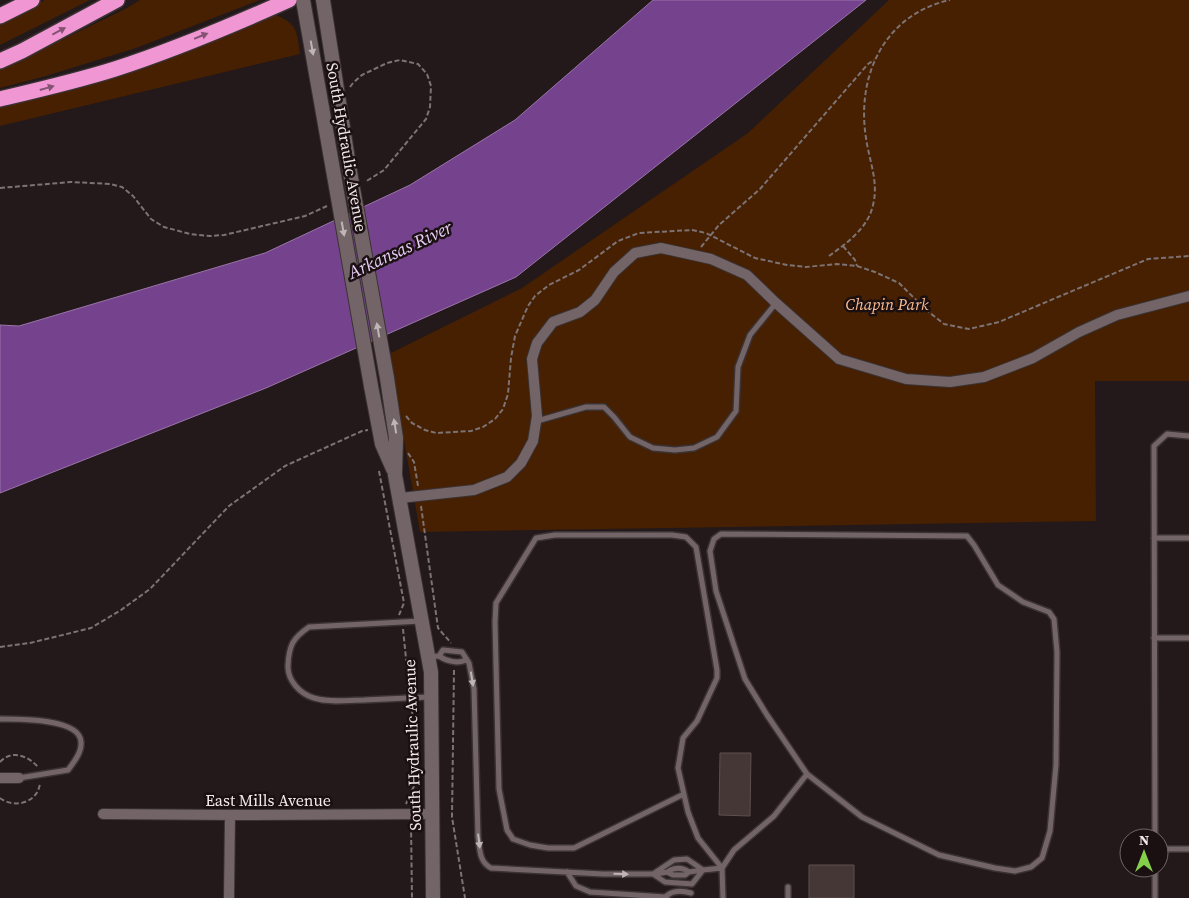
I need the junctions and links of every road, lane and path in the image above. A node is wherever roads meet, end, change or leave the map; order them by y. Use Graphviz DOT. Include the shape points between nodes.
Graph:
graph roads {
  1 [pos="32,0"];
  2 [pos="118,0"];
  3 [pos="289,0"];
  4 [pos="304,0"];
  5 [pos="323,0"];
  6 [pos="950,0"];
  7 [pos="0,16"];
  8 [pos="0,60"];
  9 [pos="874,60"];
  10 [pos="349,89"];
  11 [pos="0,99"];
  12 [pos="359,186"];
  13 [pos="0,188"];
  14 [pos="334,202"];
  15 [pos="710,235"];
  16 [pos="843,246"];
  17 [pos="695,255"];
  18 [pos="829,256"];
  19 [pos="1189,256"];
  20 [pos="857,266"];
  21 [pos="1189,296"];
  22 [pos="776,303"];
  23 [pos="405,415"];
  24 [pos="536,421"];
  25 [pos="379,428"];
  26 [pos="1189,436"];
  27 [pos="379,468"];
  28 [pos="395,475"];
  29 [pos="400,498"];
  30 [pos="421,501"];
  31 [pos="1154,538"];
  32 [pos="1189,538"];
  33 [pos="422,621"];
  34 [pos="401,622"];
  35 [pos="1154,638"];
  36 [pos="1189,638"];
  37 [pos="0,647"];
  38 [pos="452,651"];
  39 [pos="433,656"];
  40 [pos="466,660"];
  41 [pos="453,661"];
  42 [pos="431,697"];
  43 [pos="410,698"];
  44 [pos="0,720"];
  45 [pos="807,774"];
  46 [pos="0,778"];
  47 [pos="19,778"];
  48 [pos="684,794"];
  49 [pos="406,808"];
  50 [pos="103,814"];
  51 [pos="432,814"];
  52 [pos="230,815"];
  53 [pos="411,825"];
  54 [pos="1155,828"];
  55 [pos="1169,849"];
  56 [pos="1189,849"];
  57 [pos="722,868"];
  58 [pos="703,870"];
  59 [pos="567,872"];
  60 [pos="654,874"];
  61 [pos="1155,878"];
  62 [pos="692,884"];
  63 [pos="788,887"];
  64 [pos="689,896"];
  65 [pos="666,897"];
  66 [pos="229,898"];
  67 [pos="412,898"];
  68 [pos="433,898"];
  69 [pos="465,898"];
  70 [pos="723,898"];
  71 [pos="788,898"];
  72 [pos="1155,898"];
  1 -- 7 [label="highway"];
  8 -- 2 [label="highway, one-way"];
  11 -- 3 [label="highway, one-way" via="115,69"];
  4 -- 25 [label="street, South Hydraulic Avenue, one-way, bridge"];
  28 -- 5 [label="street, South Hydraulic Avenue, one-way, bridge" via="396,438 387,378"];
  6 -- 9 [label="path" via="935,3 905,21"];
  9 -- 15 [label="path" via="760,189"];
  9 -- 16 [label="path" via="864,102 866,138 876,192 866,222"];
  10 -- 12 [label="path" via="362,75 400,60 418,64 427,74 431,86 426,119 384,170"];
  13 -- 14 [label="path" via="71,182 110,184 122,187 150,219 164,227 210,236 305,216"];
  15 -- 17 [label="path"];
  15 -- 20 [label="path" via="755,258 786,265"];
  15 -- 23 [label="path" via="692,230 639,233 618,241 579,270 535,296 515,336 508,394 503,409 483,427 436,433 412,423"];
  16 -- 18 [label="path"];
  16 -- 20 [label="path"];
  17 -- 22 [label="street" via="748,275"];
  17 -- 24 [label="street" via="661,248 635,253 614,272 595,300 580,312 553,322 536,343 532,359"];
  19 -- 20 [label="path" via="1148,259 999,322 969,329 944,324 899,283"];
  21 -- 22 [label="street" via="1117,315 1033,358 984,377 950,382 906,379 840,359"];
  22 -- 24 [label="lane" via="750,335 738,367 736,411 717,437 694,448 653,448 630,437 604,407 586,407"];
  24 -- 29 [label="street" via="533,441 507,478 474,490"];
  25 -- 28 [label="street, South Hydraulic Avenue"];
  25 -- 37 [label="path" via="362,431 285,466 229,506 150,590 91,628"];
  26 -- 31 [label="lane" via="1168,434 1154,446"];
  27 -- 34 [label="path" via="404,603 399,615"];
  28 -- 29 [label="street, South Hydraulic Avenue"];
  29 -- 33 [label="street, South Hydraulic Avenue"];
  30 -- 38 [label="path" via="438,628 452,643"];
  31 -- 32 [label="lane"];
  31 -- 35 [label="lane"];
  33 -- 34 [label="lane"];
  33 -- 39 [label="street, South Hydraulic Avenue"];
  34 -- 43 [label="path" via="408,678 406,690"];
  34 -- 43 [label="lane" via="309,627 297,636 289,650 288,668 292,682 314,698 334,701"];
  35 -- 36 [label="lane"];
  35 -- 54 [label="lane"];
  38 -- 39 [label="lane" via="443,650"];
  38 -- 40 [label="lane" via="462,652"];
  39 -- 41 [label="lane"];
  39 -- 42 [label="street, South Hydraulic Avenue"];
  40 -- 41 [label="lane" via="461,663"];
  40 -- 59 [label="lane, one-way" via="470,663 474,689 478,837 482,860 491,868"];
  41 -- 69 [label="path" via="452,817"];
  42 -- 43 [label="lane"];
  42 -- 51 [label="street, South Hydraulic Avenue"];
  43 -- 49 [label="path" via="414,786"];
  44 -- 47 [label="lane" via="49,722 68,728 79,736 81,742 68,770"];
  45 -- 45 [label="lane" via="745,679 716,591 710,551 714,539 721,534 967,536 998,585 1023,602 1049,612 1054,619 1057,652 1056,765 1050,831 1042,858 1031,867 1016,871 939,854 862,817"];
  45 -- 57 [label="lane" via="774,816 734,850"];
  46 -- 47 [label="street"];
  48 -- 48 [label="lane" via="678,768 683,738 697,722 717,678 696,547 686,536 672,535 555,535 536,538 496,603 499,789 507,830 513,839 530,846 574,848"];
  48 -- 57 [label="lane" via="698,838"];
  50 -- 52 [label="street, East Mills Avenue"];
  51 -- 52 [label="street, East Mills Avenue"];
  51 -- 68 [label="street, South Hydraulic Avenue"];
  52 -- 66 [label="street"];
  53 -- 67 [label="path"];
  55 -- 56 [label="lane"];
  57 -- 58 [label="lane"];
  57 -- 70 [label="lane"];
  58 -- 60 [label="lane" via="685,875"];
  58 -- 60 [label="lane" via="687,859 674,860"];
  58 -- 62 [label="lane"];
  59 -- 60 [label="lane, one-way"];
  59 -- 65 [label="lane" via="576,886 590,892"];
  60 -- 62 [label="lane" via="665,882"];
  61 -- 72 [label="lane"];
  62 -- 64 [label="lane"];
  63 -- 71 [label="lane"];
  64 -- 65 [label="lane" via="684,891 670,892"];
}
